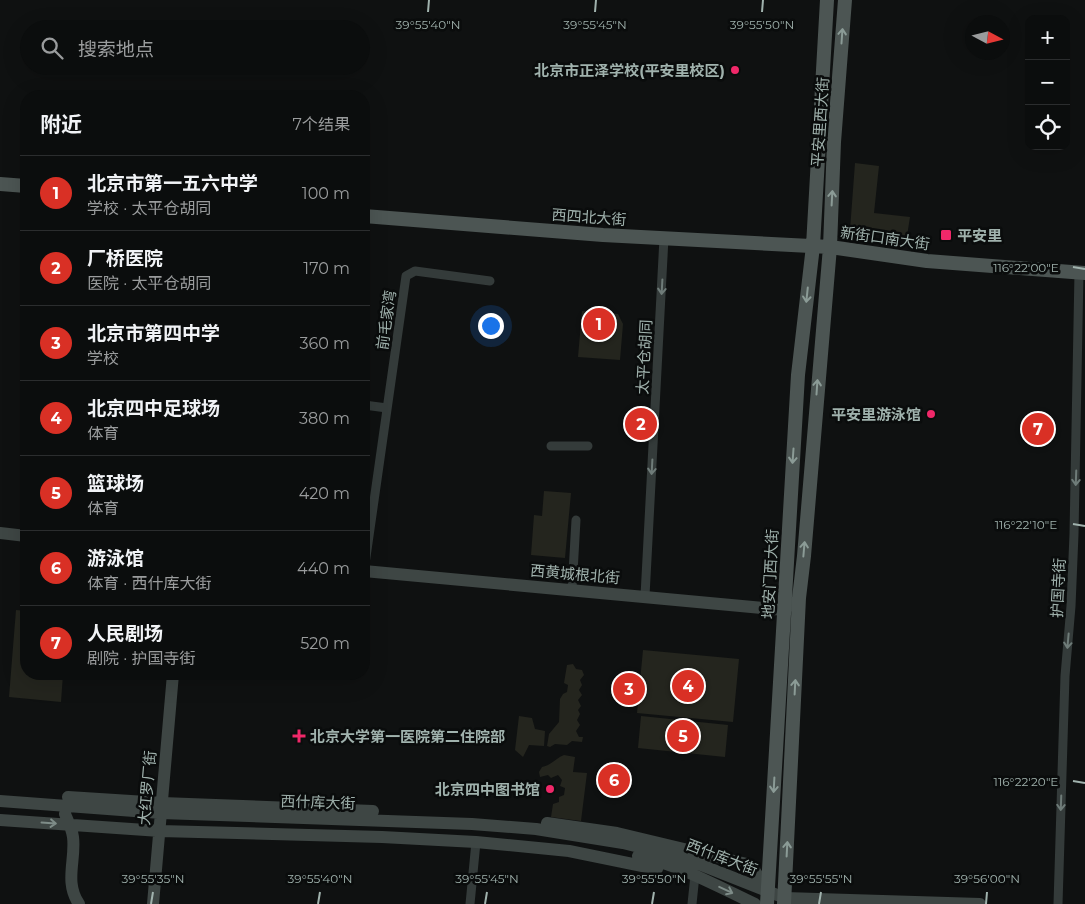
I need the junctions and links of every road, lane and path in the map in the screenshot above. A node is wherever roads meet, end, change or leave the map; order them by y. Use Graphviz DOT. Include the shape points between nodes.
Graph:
graph roads {
  1 [pos="827,0"];
  2 [pos="845,0"];
  3 [pos="0,184"];
  4 [pos="20,186"];
  5 [pos="370,216"];
  6 [pos="664,238"];
  7 [pos="813,246"];
  8 [pos="830,247"];
  9 [pos="1082,273"];
  10 [pos="490,281"];
  11 [pos="370,406"];
  12 [pos="387,408"];
  13 [pos="551,446"];
  14 [pos="588,446"];
  15 [pos="576,520"];
  16 [pos="370,528"];
  17 [pos="0,534"];
  18 [pos="20,536"];
  19 [pos="370,572"];
  20 [pos="572,590"];
  21 [pos="645,596"];
  22 [pos="799,598"];
  23 [pos="784,610"];
  24 [pos="172,680"];
  25 [pos="0,792"];
  26 [pos="0,800"];
  27 [pos="0,809"];
  28 [pos="161,817"];
  29 [pos="67,819"];
  30 [pos="0,820"];
  31 [pos="476,842"];
  32 [pos="695,875"];
  33 [pos="767,898"];
  34 [pos="784,901"];
  35 [pos="78,904"];
  36 [pos="153,904"];
  37 [pos="470,904"];
  38 [pos="692,904"];
  39 [pos="755,904"];
  40 [pos="980,904"];
  41 [pos="1058,904"];
  1 -- 7 [label="main road, 平安里西大街"];
  8 -- 2 [label="main road, 平安里西大街, one-way"];
  3 -- 4 [label="main road"];
  5 -- 6 [label="main road, 西四北大街"];
  6 -- 7 [label="main road, 西四北大街"];
  6 -- 21 [label="street, 太平仓胡同, one-way"];
  7 -- 8 [label="main road, 新街口南大街"];
  7 -- 23 [label="main road, 地安门西大街, one-way" via="798,375"];
  8 -- 9 [label="main road, 新街口南大街" via="927,261"];
  22 -- 8 [label="main road, 地安门西大街, one-way"];
  9 -- 41 [label="street, 护国寺街, one-way"];
  10 -- 12 [label="street, 前毛家湾" via="415,271 406,276"];
  11 -- 12 [label="street"];
  12 -- 16 [label="street, 前毛家湾"];
  13 -- 14 [label="street"];
  15 -- 20 [label="street"];
  17 -- 18 [label="street"];
  19 -- 20 [label="street, 西黄城根北街"];
  20 -- 21 [label="street, 西黄城根北街"];
  21 -- 23 [label="street, 西黄城根北街"];
  22 -- 23 [label="street"];
  34 -- 22 [label="main road, 地安门西大街, one-way"];
  23 -- 33 [label="main road, 地安门西大街, one-way"];
  24 -- 28 [label="street, 大红罗厂街"];
  25 -- 28 [label="street, 西什库大街"];
  26 -- 28 [label="street, 西什库大街"];
  27 -- 29 [label="street, 西什库大街"];
  28 -- 29 [label="street, 西什库大街"];
  28 -- 31 [label="street, 西什库大街"];
  28 -- 32 [label="street, 西什库大街" via="535,837 651,859"];
  28 -- 33 [label="street, 西什库大街" via="472,824 536,829 623,843 696,863"];
  28 -- 33 [label="street, 西什库大街" via="472,815 573,825 751,865"];
  28 -- 36 [label="street, 大红罗厂街"];
  30 -- 29 [label="street, 西什库大街, one-way"];
  29 -- 35 [label="street" via="73,836 71,878"];
  31 -- 32 [label="street, 西什库大街" via="569,851"];
  31 -- 37 [label="street"];
  32 -- 38 [label="street"];
  32 -- 39 [label="street, 西什库大街, one-way"];
  33 -- 34 [label="street"];
  34 -- 40 [label="street"];
}
